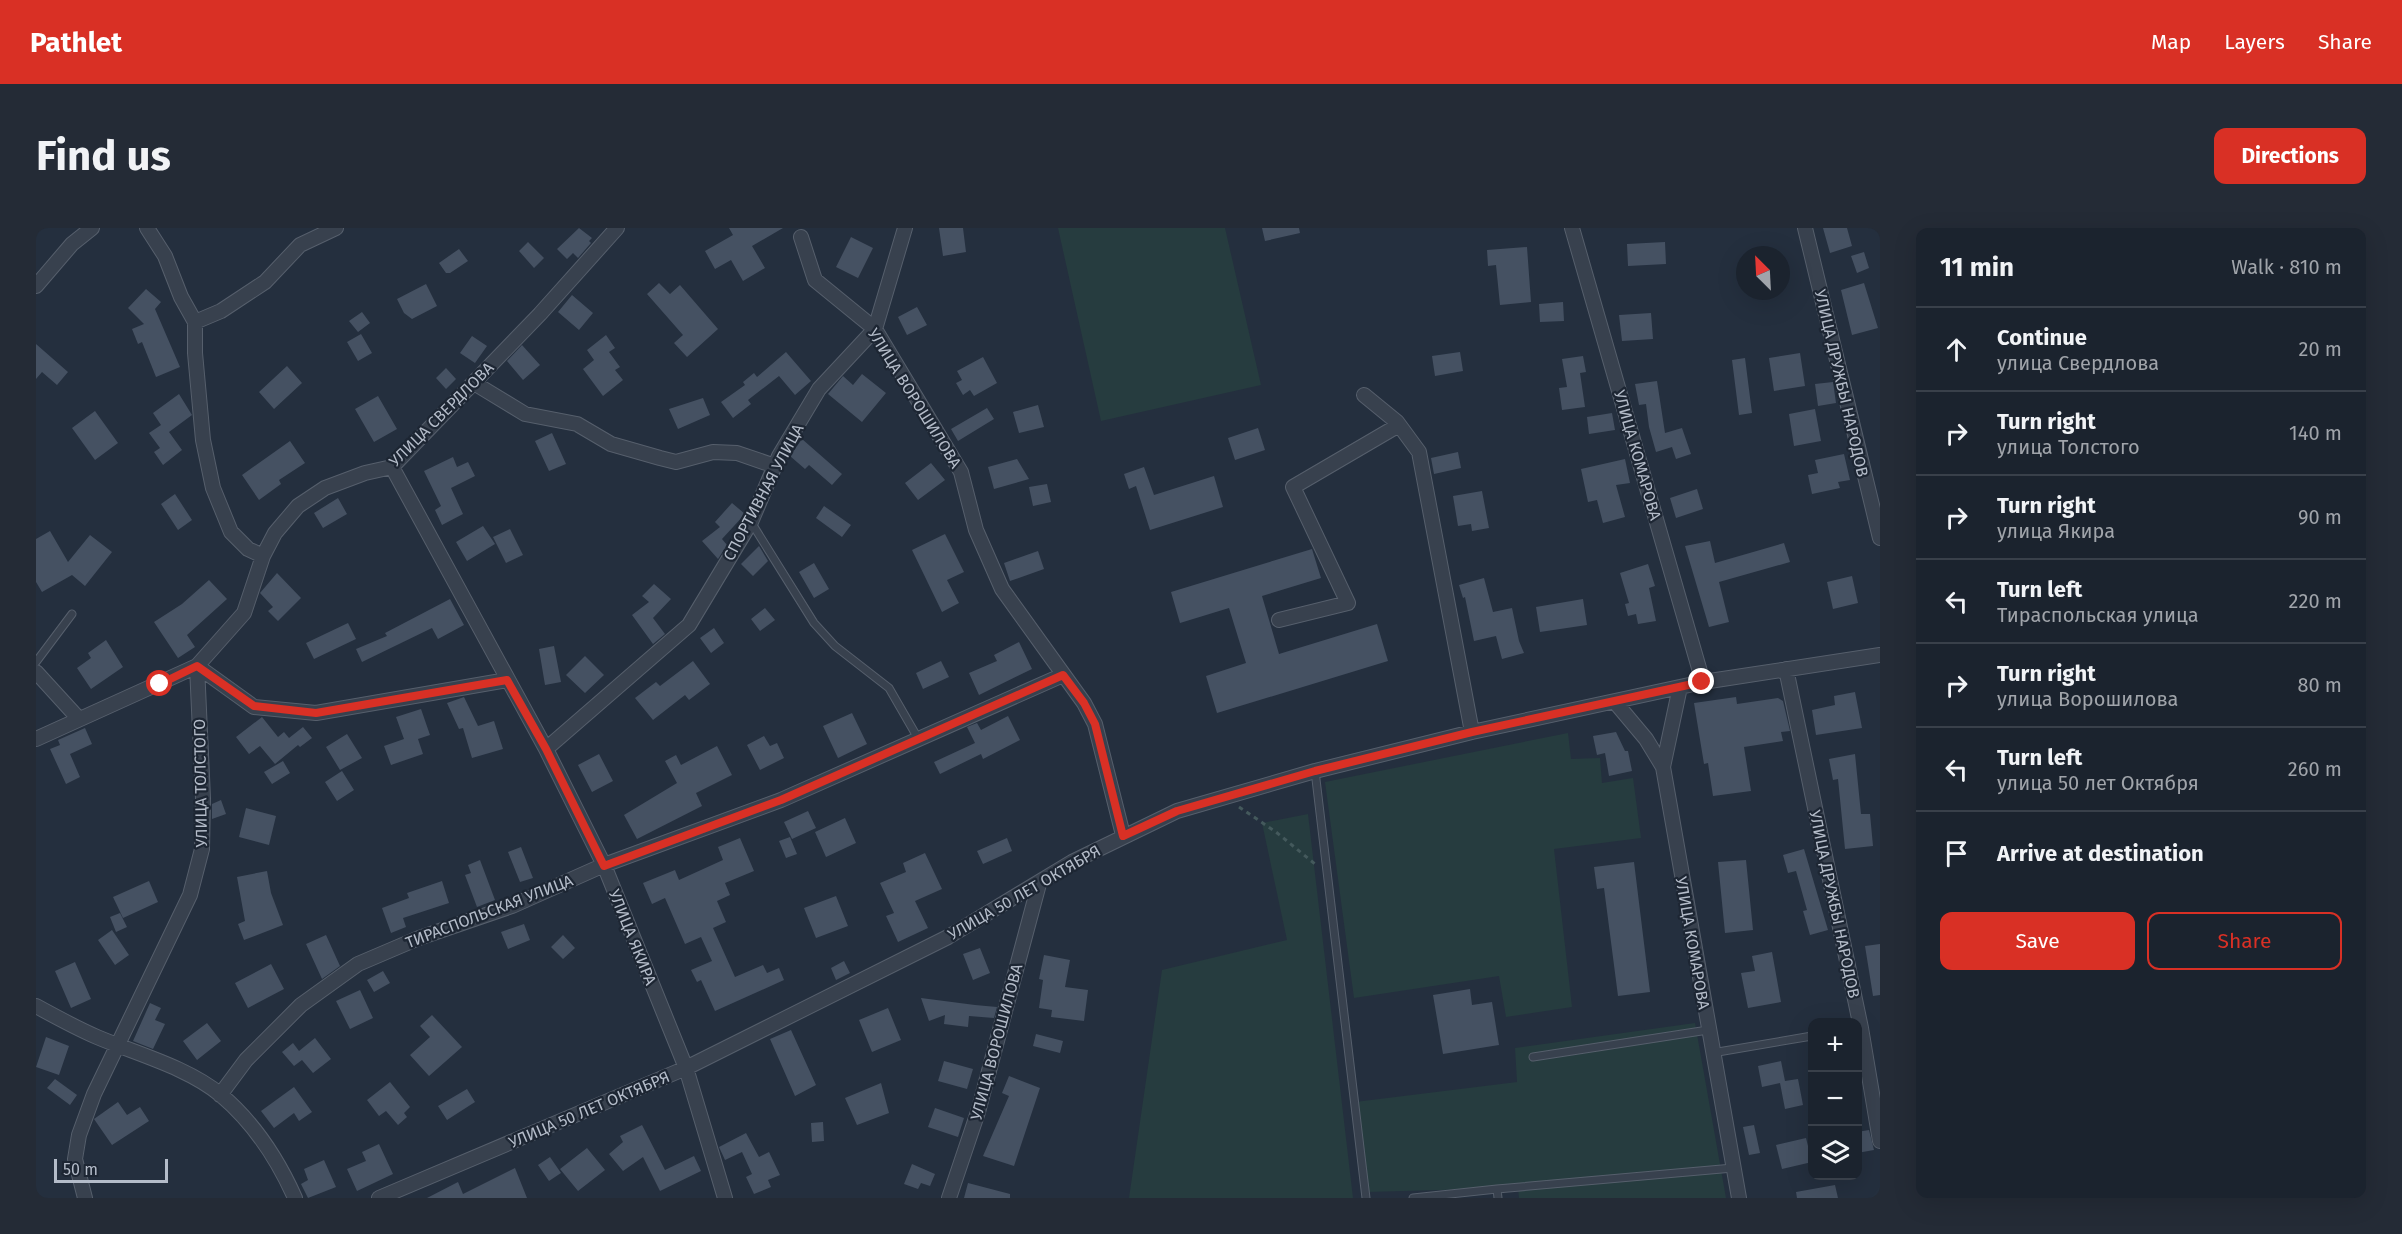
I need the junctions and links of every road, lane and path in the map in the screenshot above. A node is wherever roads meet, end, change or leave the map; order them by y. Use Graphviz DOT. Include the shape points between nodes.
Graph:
graph roads {
  1 [pos="92,228"];
  2 [pos="147,228"];
  3 [pos="336,228"];
  4 [pos="617,228"];
  5 [pos="905,228"];
  6 [pos="1572,228"];
  7 [pos="1805,228"];
  8 [pos="801,237"];
  9 [pos="36,286"];
  10 [pos="195,322"];
  11 [pos="875,328"];
  12 [pos="474,382"];
  13 [pos="1364,395"];
  14 [pos="1399,425"];
  15 [pos="775,466"];
  16 [pos="392,467"];
  17 [pos="751,522"];
  18 [pos="1880,538"];
  19 [pos="263,556"];
  20 [pos="72,614"];
  21 [pos="1279,620"];
  22 [pos="1880,655"];
  23 [pos="36,662"];
  24 [pos="197,666"];
  25 [pos="1786,669"];
  26 [pos="36,672"];
  27 [pos="1063,675"];
  28 [pos="507,680"];
  29 [pos="1702,682"];
  30 [pos="1680,687"];
  31 [pos="1616,702"];
  32 [pos="79,719"];
  33 [pos="1472,732"];
  34 [pos="36,739"];
  35 [pos="919,741"];
  36 [pos="546,749"];
  37 [pos="1663,767"];
  38 [pos="1315,771"];
  39 [pos="1225,797"];
  40 [pos="1123,836"];
  41 [pos="604,866"];
  42 [pos="1327,875"];
  43 [pos="1039,884"];
  44 [pos="36,1006"];
  45 [pos="1857,1018"];
  46 [pos="1707,1030"];
  47 [pos="1808,1037"];
  48 [pos="1862,1044"];
  49 [pos="117,1045"];
  50 [pos="1712,1053"];
  51 [pos="1533,1056"];
  52 [pos="686,1068"];
  53 [pos="220,1095"];
  54 [pos="1880,1141"];
  55 [pos="1733,1168"];
  56 [pos="1497,1190"];
  57 [pos="85,1198"];
  58 [pos="295,1198"];
  59 [pos="379,1198"];
  60 [pos="725,1198"];
  61 [pos="949,1198"];
  62 [pos="1366,1198"];
  63 [pos="1413,1198"];
  64 [pos="1498,1198"];
  65 [pos="1738,1198"];
  1 -- 9 [label="street" via="72,244"];
  2 -- 10 [label="street" via="165,256"];
  3 -- 10 [label="street" via="300,245 265,282 221,311"];
  4 -- 12 [label="street, УЛИЦА СВЕРДЛОВА"];
  5 -- 11 [label="street, СПОРТИВНАЯ УЛИЦА"];
  6 -- 29 [label="street, УЛИЦА КОМАРОВА"];
  7 -- 18 [label="street, УЛИЦА ДРУЖБЫ НАРОДОВ"];
  8 -- 11 [label="street, УЛИЦА ВОРОШИЛОВА" via="814,280"];
  10 -- 19 [label="street" via="203,440 213,488 231,532 248,549"];
  11 -- 15 [label="street, СПОРТИВНАЯ УЛИЦА" via="819,389"];
  11 -- 27 [label="street, УЛИЦА ВОРОШИЛОВА" via="961,472 976,530 1002,589"];
  12 -- 15 [label="street" via="525,414 577,424 611,444 650,455 676,462 713,452 737,453"];
  12 -- 16 [label="street, УЛИЦА СВЕРДЛОВА"];
  13 -- 14 [label="street"];
  14 -- 21 [label="street" via="1293,487 1348,603"];
  14 -- 33 [label="street" via="1419,452"];
  15 -- 17 [label="street, СПОРТИВНАЯ УЛИЦА"];
  16 -- 19 [label="street, УЛИЦА СВЕРДЛОВА" via="325,488 298,506 275,533"];
  16 -- 28 [label="street, УЛИЦА ЯКИРА"];
  17 -- 35 [label="lane" via="814,623 835,646 889,688"];
  17 -- 36 [label="street, СПОРТИВНАЯ УЛИЦА" via="689,625"];
  19 -- 24 [label="street, УЛИЦА СВЕРДЛОВА" via="244,614"];
  20 -- 23 [label="lane"];
  22 -- 25 [label="street, УЛИЦА 50 ЛЕТ ОКТЯБРЯ"];
  24 -- 28 [label="street" via="254,706 316,713"];
  24 -- 32 [label="street, УЛИЦА СВЕРДЛОВА"];
  24 -- 49 [label="street, УЛИЦА ТОЛСТОГО" via="202,849 190,894"];
  25 -- 29 [label="street, УЛИЦА 50 ЛЕТ ОКТЯБРЯ"];
  25 -- 45 [label="street, УЛИЦА ДРУЖБЫ НАРОДОВ"];
  26 -- 32 [label="street"];
  27 -- 35 [label="street, ТИРАСПОЛЬСКАЯ УЛИЦА"];
  27 -- 40 [label="street, УЛИЦА ВОРОШИЛОВА" via="1095,724"];
  28 -- 36 [label="street, УЛИЦА ЯКИРА"];
  29 -- 30 [label="street, УЛИЦА 50 ЛЕТ ОКТЯБРЯ"];
  30 -- 31 [label="street, УЛИЦА 50 ЛЕТ ОКТЯБРЯ"];
  30 -- 37 [label="street, УЛИЦА КОМАРОВА"];
  31 -- 33 [label="street, УЛИЦА 50 ЛЕТ ОКТЯБРЯ"];
  31 -- 37 [label="street"];
  32 -- 34 [label="street, УЛИЦА СВЕРДЛОВА"];
  33 -- 38 [label="street, УЛИЦА 50 ЛЕТ ОКТЯБРЯ"];
  35 -- 41 [label="street, ТИРАСПОЛЬСКАЯ УЛИЦА" via="781,800"];
  36 -- 41 [label="street, УЛИЦА ЯКИРА"];
  37 -- 46 [label="street, УЛИЦА КОМАРОВА"];
  38 -- 39 [label="street, УЛИЦА 50 ЛЕТ ОКТЯБРЯ"];
  38 -- 42 [label="lane"];
  39 -- 40 [label="street, УЛИЦА 50 ЛЕТ ОКТЯБРЯ" via="1177,811"];
  39 -- 42 [label="path" via="1276,832"];
  40 -- 43 [label="street, УЛИЦА 50 ЛЕТ ОКТЯБРЯ"];
  41 -- 52 [label="street, УЛИЦА ЯКИРА"];
  41 -- 53 [label="street, ТИРАСПОЛЬСКАЯ УЛИЦА" via="512,906 358,964 301,1005 246,1060"];
  42 -- 62 [label="lane"];
  43 -- 52 [label="street, УЛИЦА 50 ЛЕТ ОКТЯБРЯ" via="948,937"];
  43 -- 61 [label="street, УЛИЦА ВОРОШИЛОВА" via="978,1112"];
  44 -- 49 [label="street"];
  46 -- 50 [label="street, УЛИЦА КОМАРОВА"];
  46 -- 51 [label="lane"];
  47 -- 50 [label="lane"];
  48 -- 54 [label="street, УЛИЦА ДРУЖБЫ НАРОДОВ"];
  49 -- 53 [label="street" via="191,1076"];
  49 -- 57 [label="street, УЛИЦА ТОЛСТОГО" via="79,1135 75,1159"];
  50 -- 55 [label="street, УЛИЦА КОМАРОВА"];
  52 -- 59 [label="street, УЛИЦА 50 ЛЕТ ОКТЯБРЯ"];
  52 -- 60 [label="street, УЛИЦА ЯКИРА"];
  53 -- 58 [label="street" via="254,1130"];
  55 -- 56 [label="lane"];
  55 -- 65 [label="street, УЛИЦА КОМАРОВА"];
  56 -- 63 [label="lane"];
  56 -- 64 [label="lane"];
}
